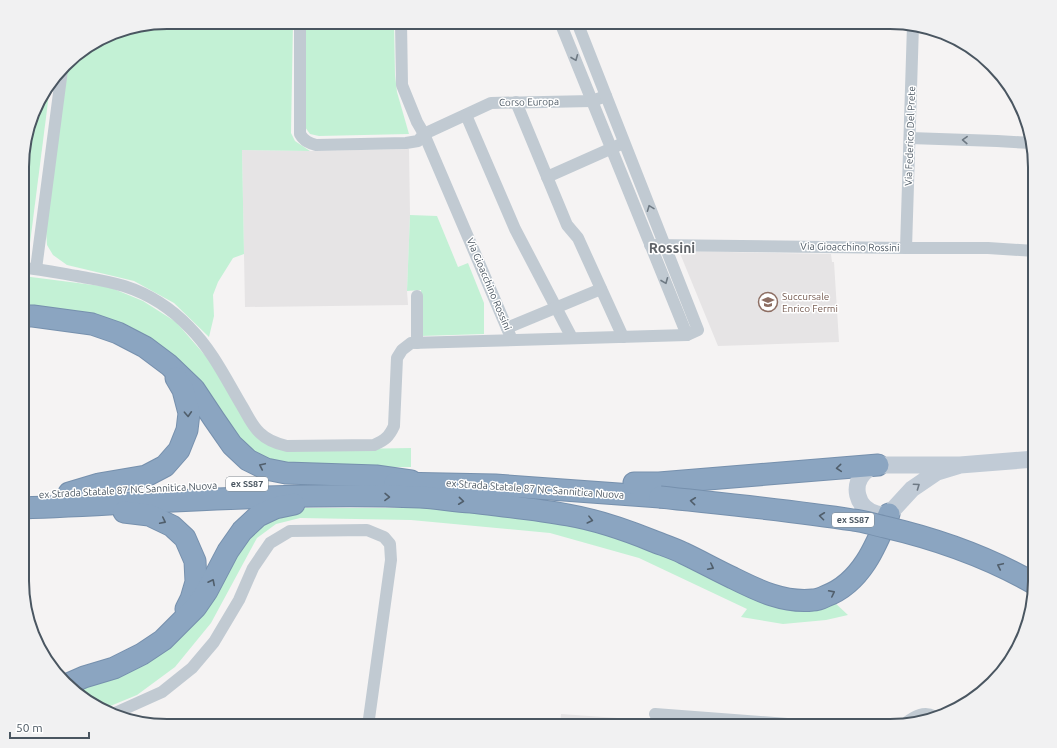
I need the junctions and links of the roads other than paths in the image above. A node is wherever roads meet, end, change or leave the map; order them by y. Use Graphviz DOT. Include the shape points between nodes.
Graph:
graph roads {
  1 [pos="300,29"];
  2 [pos="401,29"];
  3 [pos="563,29"];
  4 [pos="580,29"];
  5 [pos="912,31"];
  6 [pos="61,79"];
  7 [pos="606,96"];
  8 [pos="592,101"];
  9 [pos="516,102"];
  10 [pos="466,114"];
  11 [pos="424,134"];
  12 [pos="910,138"];
  13 [pos="625,143"];
  14 [pos="1025,143"];
  15 [pos="611,148"];
  16 [pos="633,164"];
  17 [pos="620,170"];
  18 [pos="547,177"];
  19 [pos="664,244"];
  20 [pos="650,245"];
  21 [pos="906,248"];
  22 [pos="1028,251"];
  23 [pos="29,268"];
  24 [pos="36,268"];
  25 [pos="601,289"];
  26 [pos="417,296"];
  27 [pos="556,308"];
  28 [pos="29,316"];
  29 [pos="57,320"];
  30 [pos="29,328"];
  31 [pos="507,328"];
  32 [pos="693,333"];
  33 [pos="623,337"];
  34 [pos="572,338"];
  35 [pos="512,340"];
  36 [pos="417,343"];
  37 [pos="169,366"];
  38 [pos="1028,459"];
  39 [pos="1008,460"];
  40 [pos="1028,464"];
  41 [pos="878,465"];
  42 [pos="960,465"];
  43 [pos="495,485"];
  44 [pos="424,490"];
  45 [pos="29,496"];
  46 [pos="351,496"];
  47 [pos="70,500"];
  48 [pos="29,507"];
  49 [pos="889,514"];
  50 [pos="1028,580"];
  51 [pos="180,624"];
  52 [pos="76,681"];
  53 [pos="121,711"];
  54 [pos="655,714"];
  55 [pos="369,719"];
  56 [pos="719,719"];
  1 -- 11 [label="street, Corso Europa" via="300,134 303,139 316,145 406,143 418,141"];
  2 -- 11 [label="street, Via Gioacchino Rossini" via="402,85"];
  3 -- 8 [label="street, one-way"];
  4 -- 7 [label="street"];
  5 -- 12 [label="street, Via Federico Del Prete"];
  6 -- 24 [label="street"];
  7 -- 8 [label="street, Corso Europa"];
  7 -- 13 [label="street"];
  8 -- 9 [label="street, Corso Europa"];
  8 -- 15 [label="street"];
  9 -- 10 [label="street, Corso Europa" via="491,102"];
  9 -- 18 [label="street"];
  10 -- 11 [label="street, Corso Europa"];
  10 -- 27 [label="street" via="515,229"];
  11 -- 31 [label="street, Via Gioacchino Rossini"];
  14 -- 12 [label="street, one-way"];
  12 -- 21 [label="street, Via Federico Del Prete"];
  13 -- 15 [label="street"];
  13 -- 16 [label="street"];
  15 -- 17 [label="street"];
  15 -- 18 [label="street"];
  16 -- 17 [label="street"];
  19 -- 16 [label="street, one-way"];
  17 -- 20 [label="street"];
  18 -- 25 [label="street" via="567,225 578,238"];
  19 -- 20 [label="street, Via Gioacchino Rossini"];
  19 -- 21 [label="street, Via Gioacchino Rossini"];
  19 -- 32 [label="street"];
  20 -- 32 [label="street, one-way"];
  21 -- 22 [label="street, Via Gioacchino Rossini"];
  23 -- 24 [label="street"];
  24 -- 36 [label="street" via="124,286 148,295 172,311 190,328 217,362 259,433 287,446 374,445 383,440 394,426 397,358 411,343"];
  25 -- 27 [label="street"];
  25 -- 33 [label="street"];
  26 -- 36 [label="street"];
  27 -- 31 [label="street"];
  27 -- 34 [label="street"];
  28 -- 29 [label="highway"];
  29 -- 30 [label="highway"];
  29 -- 37 [label="highway" via="92,324 118,333 145,347"];
  31 -- 35 [label="street, Via Gioacchino Rossini"];
  32 -- 33 [label="street, Via Gioacchino Rossini"];
  33 -- 34 [label="street, Via Gioacchino Rossini"];
  34 -- 35 [label="street, Via Gioacchino Rossini"];
  35 -- 36 [label="street"];
  44 -- 37 [label="highway, one-way" via="376,476 286,473 266,469 248,460 232,445 194,389"];
  37 -- 47 [label="highway, one-way" via="183,390 189,413 187,430 179,450 165,466 146,476 99,484"];
  38 -- 39 [label="street"];
  39 -- 40 [label="street"];
  39 -- 42 [label="street"];
  41 -- 42 [label="street"];
  41 -- 43 [label="highway, one-way" via="659,483 545,482"];
  41 -- 49 [label="street" via="867,469 859,478 856,490 859,501 867,510 878,515"];
  49 -- 42 [label="street, one-way" via="912,489 937,472"];
  43 -- 44 [label="highway, ex Strada Statale 87 NC Sannitica Nuova / ex SS87"];
  50 -- 43 [label="highway, ex Strada Statale 87 NC Sannitica Nuova / ex SS87, one-way, bridge" via="970,552 916,534 854,520 660,497"];
  46 -- 44 [label="highway, ex Strada Statale 87 NC Sannitica Nuova / ex SS87, one-way"];
  44 -- 47 [label="highway, ex Strada Statale 87 NC Sannitica Nuova / ex SS87" via="278,483 201,486"];
  44 -- 49 [label="highway, one-way" via="571,515 603,523 681,552 773,596 797,601 816,600 834,594 855,577 869,558"];
  45 -- 47 [label="highway, ex Strada Statale 87 NC Sannitica Nuova"];
  46 -- 47 [label="highway, ex Strada Statale 87 NC Sannitica Nuova / ex SS87"];
  51 -- 46 [label="highway, one-way" via="207,591 228,551 242,531 258,516 275,508"];
  47 -- 48 [label="highway, ex Strada Statale 87 NC Sannitica Nuova / ex SS87"];
  47 -- 51 [label="highway, one-way" via="149,515 172,526 185,538 195,562 196,582"];
  51 -- 52 [label="highway" via="163,640 142,654 114,668"];
  53 -- 55 [label="street" via="162,692 192,668 214,642 239,600 253,568 270,543 290,531 367,530 384,538 390,544 391,560"];
  54 -- 56 [label="street"];
}
